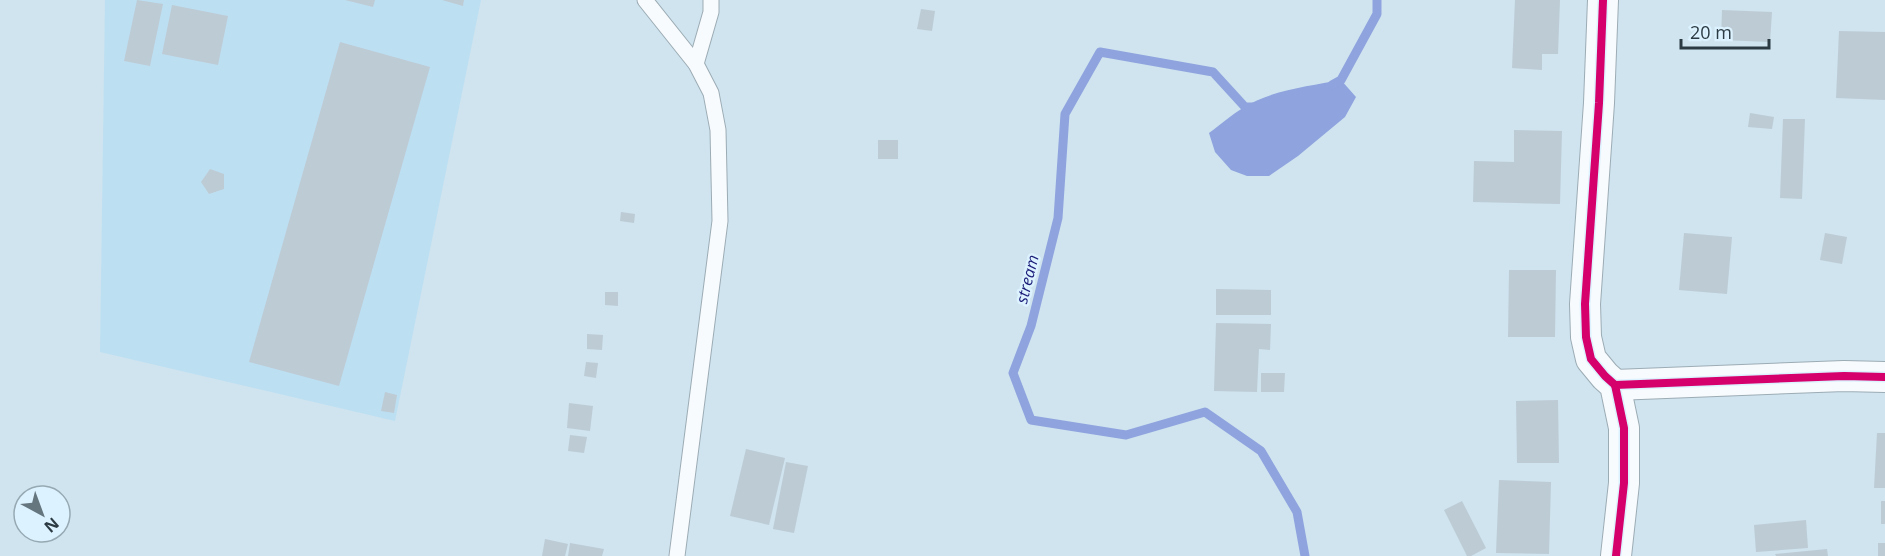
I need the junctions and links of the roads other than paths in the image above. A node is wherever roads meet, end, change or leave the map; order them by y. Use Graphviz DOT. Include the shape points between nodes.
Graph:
graph roads {
  1 [pos="645,0"];
  2 [pos="711,0"];
  3 [pos="1603,0"];
  4 [pos="696,64"];
  5 [pos="1885,377"];
  6 [pos="1615,385"];
  7 [pos="677,556"];
  8 [pos="1616,556"];
  1 -- 4 [label="lane"];
  2 -- 4 [label="lane"];
  3 -- 6 [label="street" via="1586,337 1591,359"];
  4 -- 7 [label="lane" via="711,93 718,130 720,221"];
  5 -- 6 [label="street"];
  6 -- 8 [label="street" via="1624,428 1624,483"];
}
